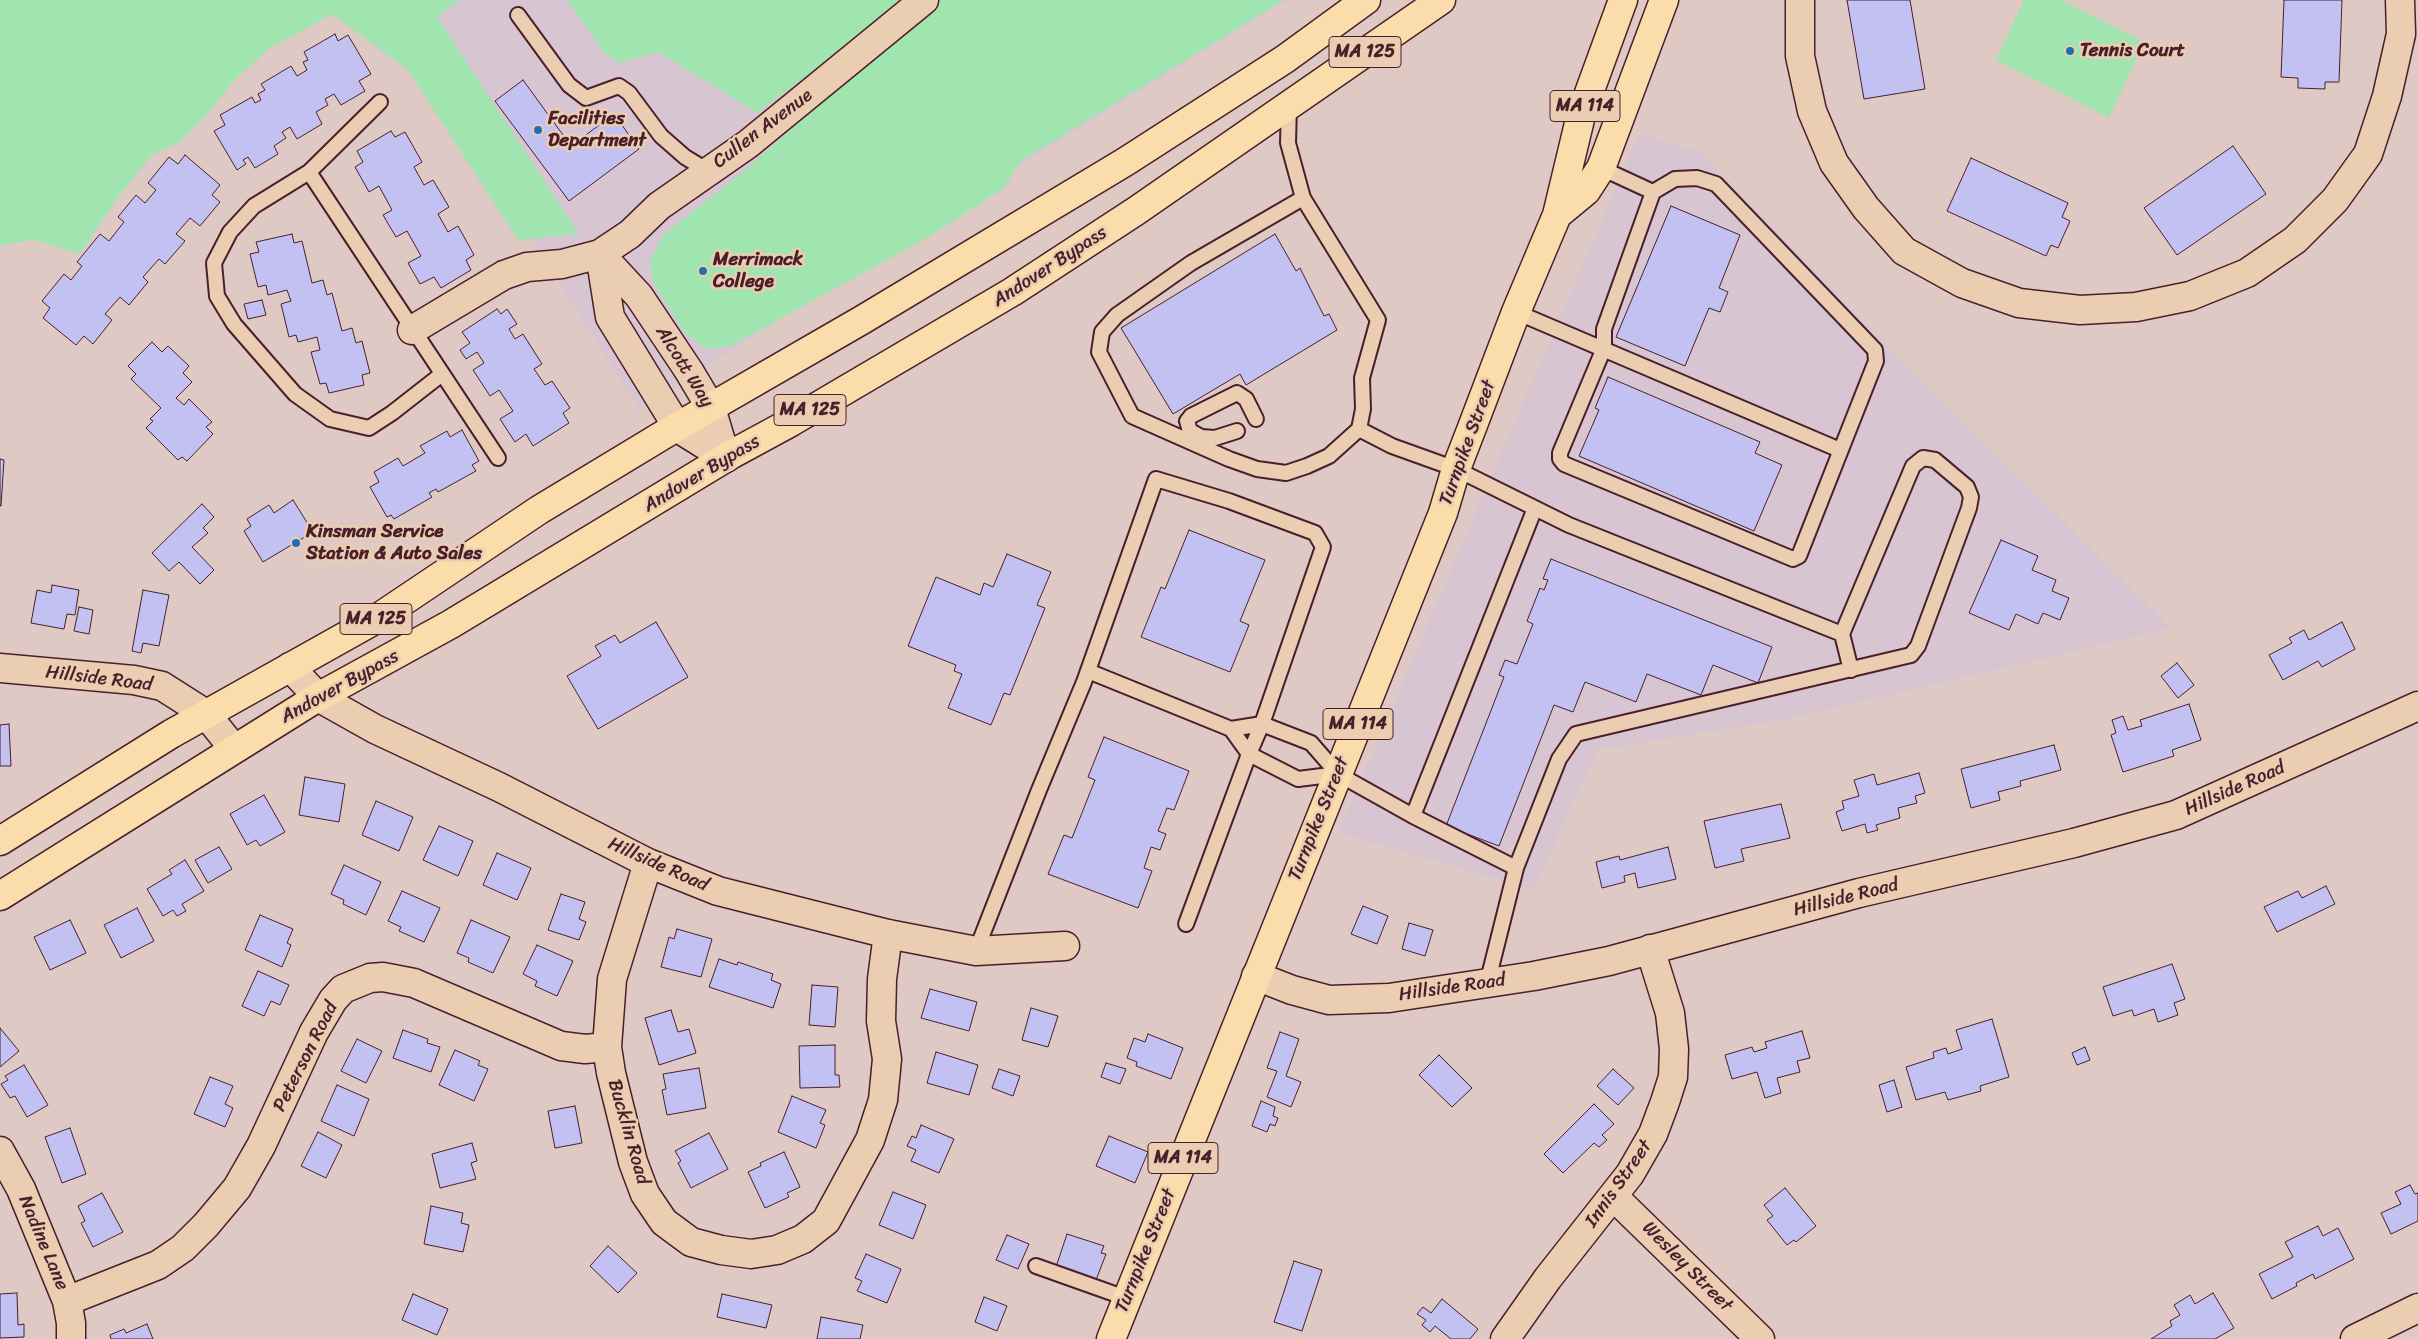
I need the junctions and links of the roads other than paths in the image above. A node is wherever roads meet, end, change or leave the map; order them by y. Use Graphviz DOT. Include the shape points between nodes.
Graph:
graph roads {
  1 [pos="924,0"];
  2 [pos="1366,0"];
  3 [pos="1442,0"];
  4 [pos="1664,0"];
  5 [pos="1800,0"];
  6 [pos="2400,0"];
  7 [pos="1619,4"];
  8 [pos="518,15"];
  9 [pos="380,102"];
  10 [pos="1289,104"];
  11 [pos="1601,168"];
  12 [pos="708,171"];
  13 [pos="309,172"];
  14 [pos="1653,192"];
  15 [pos="1304,198"];
  16 [pos="1557,215"];
  17 [pos="600,254"];
  18 [pos="1516,312"];
  19 [pos="412,330"];
  20 [pos="1604,348"];
  21 [pos="442,374"];
  22 [pos="711,408"];
  23 [pos="1256,419"];
  24 [pos="678,428"];
  25 [pos="1359,429"];
  26 [pos="1237,431"];
  27 [pos="1840,450"];
  28 [pos="498,458"];
  29 [pos="726,458"];
  30 [pos="1456,469"];
  31 [pos="1535,508"];
  32 [pos="1842,634"];
  33 [pos="290,667"];
  34 [pos="0,668"];
  35 [pos="1851,670"];
  36 [pos="1088,671"];
  37 [pos="318,697"];
  38 [pos="2418,706"];
  39 [pos="206,714"];
  40 [pos="1262,724"];
  41 [pos="1231,730"];
  42 [pos="234,749"];
  43 [pos="1249,754"];
  44 [pos="1338,774"];
  45 [pos="1412,816"];
  46 [pos="0,841"];
  47 [pos="648,863"];
  48 [pos="1516,868"];
  49 [pos="0,896"];
  50 [pos="1186,924"];
  51 [pos="888,934"];
  52 [pos="1065,946"];
  53 [pos="1650,949"];
  54 [pos="976,951"];
  55 [pos="1256,976"];
  56 [pos="1487,984"];
  57 [pos="606,1047"];
  58 [pos="0,1151"];
  59 [pos="1613,1196"];
  60 [pos="1036,1266"];
  61 [pos="1126,1298"];
  62 [pos="67,1301"];
  63 [pos="2418,1308"];
  64 [pos="71,1339"];
  65 [pos="1111,1339"];
  66 [pos="1505,1339"];
  67 [pos="1760,1339"];
  68 [pos="2355,1339"];
  1 -- 12 [label="street, Cullen Avenue" via="813,93"];
  2 -- 22 [label="main road, MA 125" via="1194,120"];
  3 -- 10 [label="main road, Andover Bypass / MA 125"];
  4 -- 11 [label="main road, Turnpike Street / MA 114"];
  5 -- 6 [label="street" via="1800,56 1812,111 1834,164 1866,208 1904,251 1962,283 2019,303 2080,310 2136,307 2190,296 2247,273 2295,240 2335,200 2368,154 2387,96 2401,34"];
  7 -- 16 [label="main road, Turnpike Street / MA 114" via="1581,116"];
  8 -- 12 [label="lane" via="569,85 586,98 619,86 629,92 661,136 685,158"];
  9 -- 13 [label="lane"];
  10 -- 15 [label="lane" via="1288,143"];
  10 -- 29 [label="main road, Andover Bypass / MA 125" via="1136,211 1012,292"];
  11 -- 14 [label="lane"];
  11 -- 16 [label="main road, Turnpike Street / MA 114" via="1586,191"];
  12 -- 17 [label="street, Cullen Avenue"];
  13 -- 19 [label="lane"];
  13 -- 21 [label="lane" via="254,206 230,232 214,263 217,296 234,324 295,394 330,419 369,428"];
  14 -- 20 [label="lane" via="1604,330"];
  14 -- 27 [label="lane" via="1675,179 1697,178 1716,184 1875,350 1876,361"];
  15 -- 25 [label="lane" via="1378,320 1362,378 1363,409"];
  15 -- 25 [label="lane" via="1191,263 1117,315 1102,332 1099,352 1132,416 1229,460 1257,469 1286,473 1308,466 1329,456"];
  16 -- 18 [label="main road, Turnpike Street / MA 114"];
  17 -- 19 [label="street" via="504,274"];
  17 -- 22 [label="street, Alcott Way" via="639,296"];
  17 -- 24 [label="street, Alcott Way" via="610,317"];
  18 -- 20 [label="lane"];
  18 -- 30 [label="main road, Turnpike Street / MA 114"];
  19 -- 21 [label="lane"];
  20 -- 27 [label="lane"];
  20 -- 27 [label="lane" via="1560,453 1564,464 1794,559 1799,556"];
  21 -- 28 [label="lane"];
  22 -- 24 [label="main road, MA 125"];
  22 -- 29 [label="street, Alcott Way"];
  23 -- 26 [label="lane" via="1246,400 1237,393 1187,421 1190,431 1201,437 1215,438"];
  24 -- 29 [label="street, Alcott Way"];
  24 -- 33 [label="main road, MA 125" via="538,510 378,618"];
  25 -- 30 [label="lane" via="1392,446"];
  29 -- 37 [label="main road, Andover Bypass / MA 125" via="451,624"];
  30 -- 31 [label="lane"];
  30 -- 44 [label="main road, Turnpike Street / MA 114" via="1443,513"];
  31 -- 32 [label="lane" via="1569,525"];
  31 -- 45 [label="lane"];
  32 -- 35 [label="lane"];
  32 -- 35 [label="lane" via="1913,466 1923,458 1935,460 1967,487 1971,496 1918,646 1911,655"];
  33 -- 37 [label="street, Hillside Road"];
  33 -- 39 [label="main road, MA 125"];
  34 -- 39 [label="street, Hillside Road" via="134,680 162,686"];
  35 -- 48 [label="lane" via="1576,734 1559,759"];
  36 -- 40 [label="lane" via="1156,479 1229,501 1315,533 1323,547"];
  36 -- 41 [label="lane"];
  36 -- 54 [label="lane"];
  37 -- 42 [label="main road, Andover Bypass / MA 125"];
  37 -- 47 [label="street, Hillside Road" via="375,729 499,787"];
  38 -- 53 [label="street, Hillside Road" via="2176,815 2074,844 1859,893"];
  39 -- 42 [label="street, Hillside Road"];
  39 -- 46 [label="main road, MA 125" via="73,793"];
  40 -- 41 [label="lane"];
  40 -- 43 [label="lane"];
  40 -- 44 [label="lane" via="1311,743"];
  41 -- 43 [label="lane"];
  42 -- 49 [label="main road, Andover Bypass / MA 125"];
  43 -- 44 [label="lane" via="1298,779"];
  43 -- 50 [label="lane"];
  44 -- 45 [label="lane"];
  44 -- 55 [label="main road, Turnpike Street / MA 114"];
  45 -- 48 [label="lane"];
  47 -- 51 [label="street, Hillside Road" via="718,891"];
  47 -- 57 [label="street, Bucklin Road" via="612,979"];
  48 -- 56 [label="lane"];
  51 -- 54 [label="street, Hillside Road"];
  51 -- 57 [label="street, Bucklin Road" via="881,1021 888,1059 883,1100 870,1140 826,1221 803,1239 777,1250 751,1254 721,1250 691,1242 664,1222 645,1194 633,1162"];
  52 -- 54 [label="street, Hillside Road"];
  53 -- 56 [label="street, Hillside Road" via="1609,961"];
  53 -- 59 [label="street, Innis Street" via="1670,1012 1674,1049 1672,1076 1653,1134"];
  55 -- 56 [label="street, Hillside Road" via="1329,1000 1389,998"];
  55 -- 61 [label="main road, Turnpike Street / MA 114"];
  57 -- 62 [label="street, Peterson Road" via="561,1046 414,983 370,978 343,989 314,1032 261,1146 237,1188 206,1225 183,1248 158,1265"];
  58 -- 62 [label="street, Nadine Lane" via="21,1190"];
  59 -- 66 [label="street, Innis Street"];
  59 -- 67 [label="street, Wesley Street"];
  60 -- 61 [label="lane"];
  61 -- 65 [label="main road, Turnpike Street / MA 114"];
  62 -- 64 [label="street, Nadine Lane"];
  63 -- 68 [label="street"];
}
